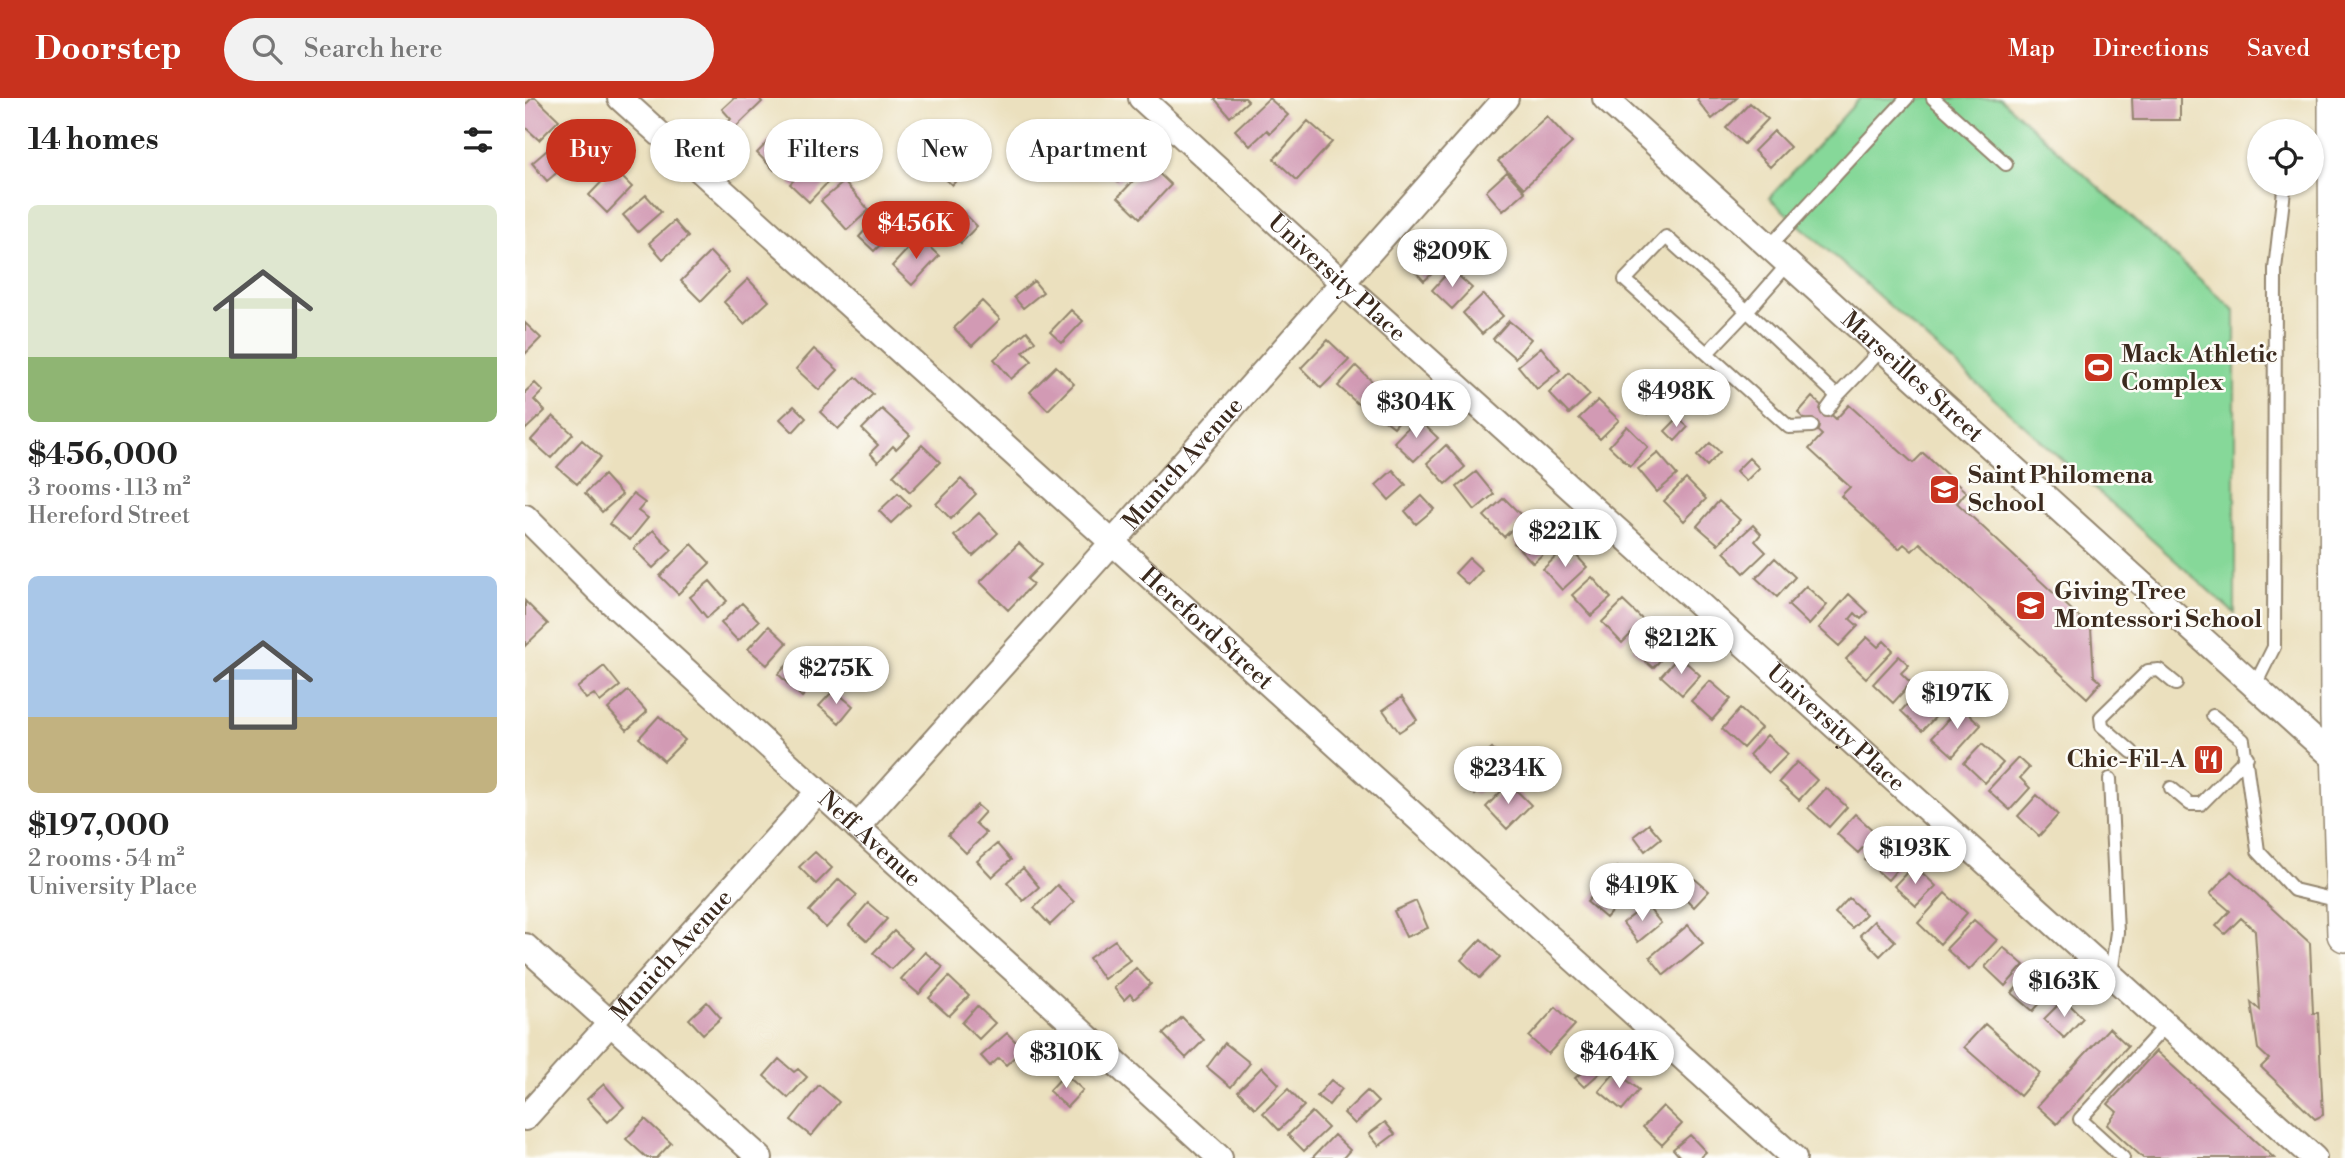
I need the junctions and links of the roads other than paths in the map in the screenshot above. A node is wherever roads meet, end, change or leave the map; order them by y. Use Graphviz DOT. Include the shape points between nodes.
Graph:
graph roads {
  1 [pos="620,98"];
  2 [pos="1141,98"];
  3 [pos="1506,98"];
  4 [pos="1605,98"];
  5 [pos="1907,98"];
  6 [pos="1933,98"];
  7 [pos="2336,98"];
  8 [pos="2006,164"];
  9 [pos="2340,192"];
  10 [pos="2283,196"];
  11 [pos="1769,247"];
  12 [pos="1788,264"];
  13 [pos="1343,283"];
  14 [pos="1747,311"];
  15 [pos="1882,349"];
  16 [pos="1707,353"];
  17 [pos="1837,396"];
  18 [pos="1827,411"];
  19 [pos="1812,426"];
  20 [pos="525,517"];
  21 [pos="1112,543"];
  22 [pos="2176,684"];
  23 [pos="2254,687"];
  24 [pos="2213,716"];
  25 [pos="2132,752"];
  26 [pos="2247,757"];
  27 [pos="2342,764"];
  28 [pos="2110,779"];
  29 [pos="2171,788"];
  30 [pos="818,792"];
  31 [pos="857,827"];
  32 [pos="2344,918"];
  33 [pos="525,946"];
  34 [pos="2111,975"];
  35 [pos="610,1023"];
  36 [pos="2167,1024"];
  37 [pos="525,1118"];
  38 [pos="759,1158"];
  39 [pos="1220,1158"];
  40 [pos="1794,1158"];
  41 [pos="2123,1158"];
  42 [pos="2313,1158"];
  1 -- 21 [label="street, Hereford Street"];
  2 -- 13 [label="street, University Place"];
  3 -- 13 [label="street, Munich Avenue"];
  4 -- 11 [label="street, Marseilles Street"];
  5 -- 11 [label="lane"];
  6 -- 8 [label="lane"];
  7 -- 9 [label="main road"];
  9 -- 27 [label="main road"];
  10 -- 23 [label="lane" via="2275,269 2274,647"];
  11 -- 12 [label="street, Marseilles Street"];
  12 -- 14 [label="lane"];
  12 -- 15 [label="street, Marseilles Street"];
  13 -- 21 [label="street, Munich Avenue"];
  13 -- 34 [label="street, University Place"];
  14 -- 16 [label="lane"];
  14 -- 16 [label="lane" via="1666,237 1625,280"];
  14 -- 17 [label="lane"];
  15 -- 17 [label="lane"];
  15 -- 23 [label="street, Marseilles Street"];
  16 -- 19 [label="lane" via="1789,427"];
  17 -- 18 [label="lane"];
  20 -- 30 [label="street, Neff Avenue"];
  21 -- 31 [label="street, Munich Avenue"];
  21 -- 40 [label="street, Hereford Street"];
  22 -- 25 [label="lane" via="2159,670 2148,671 2101,717 2102,726"];
  23 -- 27 [label="street, Marseilles Street"];
  24 -- 26 [label="lane" via="2243,740"];
  26 -- 29 [label="lane" via="2201,804 2190,804"];
  26 -- 32 [label="lane" via="2258,851 2294,890"];
  27 -- 32 [label="main road"];
  28 -- 34 [label="lane" via="2117,932"];
  30 -- 31 [label="street, Neff Avenue"];
  30 -- 35 [label="street, Munich Avenue"];
  31 -- 39 [label="street, Neff Avenue"];
  33 -- 35 [label="street"];
  34 -- 36 [label="street, University Place"];
  35 -- 37 [label="street, Munich Avenue"];
  35 -- 38 [label="street"];
  36 -- 41 [label="lane" via="2081,1119"];
  36 -- 42 [label="street, University Place"];
}
